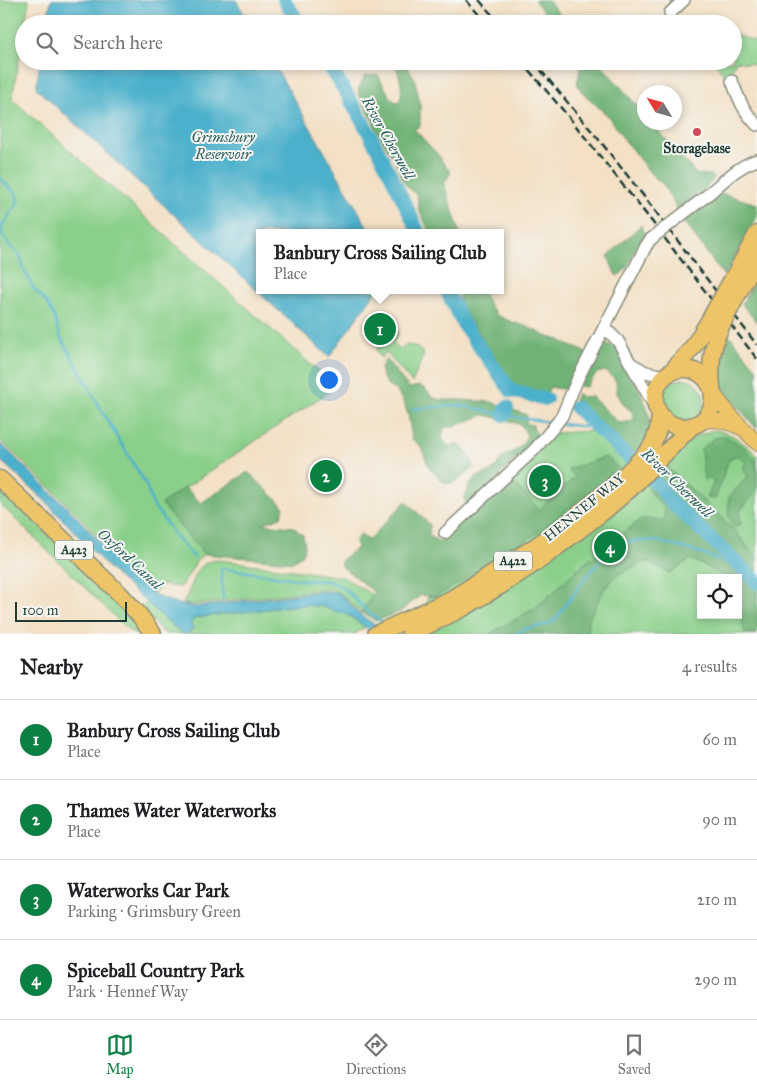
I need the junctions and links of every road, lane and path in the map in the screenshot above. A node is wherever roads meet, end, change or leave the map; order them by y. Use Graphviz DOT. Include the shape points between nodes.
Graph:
graph roads {
  1 [pos="684,0"];
  2 [pos="670,14"];
  3 [pos="732,81"];
  4 [pos="757,125"];
  5 [pos="757,160"];
  6 [pos="757,234"];
  7 [pos="757,258"];
  8 [pos="738,282"];
  9 [pos="714,324"];
  10 [pos="604,330"];
  11 [pos="630,363"];
  12 [pos="667,374"];
  13 [pos="712,391"];
  14 [pos="658,411"];
  15 [pos="696,424"];
  16 [pos="744,429"];
  17 [pos="757,443"];
  18 [pos="656,453"];
  19 [pos="0,479"];
  20 [pos="626,484"];
  21 [pos="445,533"];
  22 [pos="153,634"];
  23 [pos="376,634"];
  24 [pos="410,634"];
  1 -- 2 [label="street"];
  3 -- 4 [label="street" via="742,107"];
  5 -- 10 [label="street, bridge" via="736,170 650,240"];
  6 -- 8 [label="highway"];
  7 -- 8 [label="highway"];
  8 -- 9 [label="highway, bridge"];
  9 -- 12 [label="highway"];
  9 -- 13 [label="highway"];
  10 -- 11 [label="street" via="618,341"];
  10 -- 21 [label="street" via="553,428"];
  11 -- 12 [label="street" via="646,372"];
  11 -- 14 [label="street"];
  12 -- 13 [label="highway" via="694,370 708,381"];
  12 -- 14 [label="highway" via="656,391"];
  13 -- 15 [label="highway" via="711,410"];
  13 -- 16 [label="main road"];
  14 -- 15 [label="highway" via="674,426"];
  14 -- 18 [label="highway, HENNEF WAY / A422" via="658,430 653,443"];
  15 -- 16 [label="main road" via="719,420"];
  15 -- 18 [label="highway, HENNEF WAY / A422"];
  16 -- 17 [label="main road"];
  18 -- 20 [label="highway, HENNEF WAY / A422"];
  19 -- 22 [label="highway, A423" via="120,594"];
  20 -- 23 [label="highway, HENNEF WAY / A422" via="451,599"];
  20 -- 24 [label="highway, HENNEF WAY / A422" via="603,512 543,558 500,586"];
}
